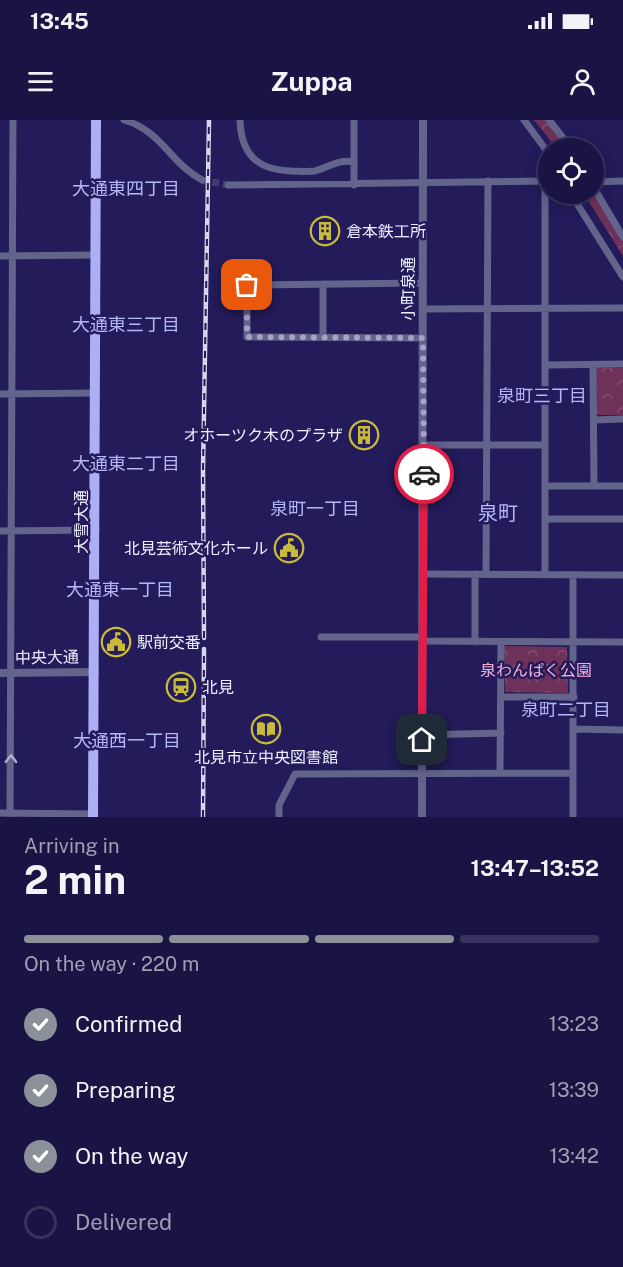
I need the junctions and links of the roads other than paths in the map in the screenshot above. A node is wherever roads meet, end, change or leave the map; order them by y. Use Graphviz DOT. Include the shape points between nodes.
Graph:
graph roads {
  1 [pos="13,120"];
  2 [pos="96,120"];
  3 [pos="124,120"];
  4 [pos="240,120"];
  5 [pos="354,120"];
  6 [pos="423,120"];
  7 [pos="524,120"];
  8 [pos="549,120"];
  9 [pos="563,138"];
  10 [pos="538,139"];
  11 [pos="354,162"];
  12 [pos="202,180"];
  13 [pos="488,181"];
  14 [pos="538,181"];
  15 [pos="623,181"];
  16 [pos="423,182"];
  17 [pos="604,182"];
  18 [pos="228,184"];
  19 [pos="354,185"];
  20 [pos="547,204"];
  21 [pos="577,204"];
  22 [pos="603,204"];
  23 [pos="623,237"];
  24 [pos="96,255"];
  25 [pos="0,256"];
  26 [pos="12,256"];
  27 [pos="623,277"];
  28 [pos="423,283"];
  29 [pos="323,284"];
  30 [pos="488,308"];
  31 [pos="546,308"];
  32 [pos="623,308"];
  33 [pos="423,309"];
  34 [pos="323,337"];
  35 [pos="423,338"];
  36 [pos="623,364"];
  37 [pos="546,365"];
  38 [pos="593,365"];
  39 [pos="96,393"];
  40 [pos="0,394"];
  41 [pos="11,394"];
  42 [pos="623,419"];
  43 [pos="594,420"];
  44 [pos="424,445"];
  45 [pos="487,445"];
  46 [pos="545,445"];
  47 [pos="546,486"];
  48 [pos="594,486"];
  49 [pos="623,486"];
  50 [pos="545,519"];
  51 [pos="623,519"];
  52 [pos="96,530"];
  53 [pos="0,531"];
  54 [pos="11,531"];
  55 [pos="424,574"];
  56 [pos="475,574"];
  57 [pos="486,574"];
  58 [pos="545,574"];
  59 [pos="573,575"];
  60 [pos="623,575"];
  61 [pos="321,637"];
  62 [pos="423,639"];
  63 [pos="475,642"];
  64 [pos="501,642"];
  65 [pos="623,642"];
  66 [pos="573,643"];
  67 [pos="95,672"];
  68 [pos="0,673"];
  69 [pos="12,673"];
  70 [pos="501,697"];
  71 [pos="574,697"];
  72 [pos="574,729"];
  73 [pos="623,730"];
  74 [pos="501,733"];
  75 [pos="422,735"];
  76 [pos="421,773"];
  77 [pos="500,773"];
  78 [pos="572,773"];
  79 [pos="0,813"];
  80 [pos="10,815"];
  81 [pos="93,816"];
  82 [pos="279,817"];
  83 [pos="422,817"];
  84 [pos="573,817"];
  1 -- 26 [label="street"];
  2 -- 24 [label="highway, 大雪大通"];
  3 -- 12 [label="street" via="151,132 182,166"];
  4 -- 11 [label="street" via="244,146 256,162 273,171 315,171 330,163"];
  5 -- 11 [label="street"];
  6 -- 16 [label="street, 小町泉通"];
  7 -- 10 [label="street"];
  8 -- 9 [label="street"];
  11 -- 19 [label="street"];
  13 -- 14 [label="street"];
  13 -- 16 [label="street"];
  13 -- 30 [label="street"];
  15 -- 17 [label="street"];
  16 -- 19 [label="street"];
  16 -- 28 [label="street, 小町泉通"];
  18 -- 19 [label="street"];
  20 -- 31 [label="street"];
  21 -- 27 [label="street"];
  22 -- 23 [label="street"];
  24 -- 26 [label="street"];
  24 -- 39 [label="highway, 大雪大通"];
  25 -- 26 [label="street"];
  26 -- 41 [label="street"];
  28 -- 29 [label="street"];
  28 -- 33 [label="street, 小町泉通"];
  29 -- 34 [label="street"];
  29 -- 34 [label="street" via="247,285 247,337"];
  30 -- 31 [label="street"];
  30 -- 33 [label="street"];
  30 -- 45 [label="street"];
  31 -- 32 [label="street"];
  31 -- 37 [label="street"];
  33 -- 35 [label="street, 小町泉通"];
  34 -- 35 [label="street"];
  35 -- 44 [label="street, 小町泉通"];
  36 -- 38 [label="street"];
  37 -- 38 [label="street"];
  37 -- 46 [label="street"];
  38 -- 43 [label="street"];
  39 -- 41 [label="street"];
  39 -- 52 [label="highway, 大雪大通"];
  40 -- 41 [label="street"];
  41 -- 54 [label="street"];
  42 -- 43 [label="street"];
  43 -- 48 [label="street"];
  44 -- 45 [label="street"];
  44 -- 55 [label="street, 小町泉通"];
  45 -- 46 [label="street"];
  45 -- 57 [label="street"];
  46 -- 47 [label="street"];
  47 -- 48 [label="street"];
  47 -- 50 [label="street"];
  48 -- 49 [label="street"];
  50 -- 51 [label="street"];
  50 -- 58 [label="street"];
  52 -- 54 [label="street"];
  52 -- 67 [label="highway, 大雪大通"];
  53 -- 54 [label="street"];
  54 -- 69 [label="street"];
  55 -- 56 [label="street"];
  55 -- 62 [label="street, 小町泉通"];
  56 -- 57 [label="street"];
  56 -- 63 [label="street"];
  57 -- 58 [label="street"];
  58 -- 59 [label="street"];
  59 -- 60 [label="street"];
  59 -- 66 [label="street"];
  61 -- 62 [label="street"];
  62 -- 63 [label="street"];
  62 -- 75 [label="street, 小町泉通"];
  63 -- 64 [label="street"];
  64 -- 66 [label="street"];
  64 -- 70 [label="street"];
  65 -- 66 [label="street"];
  66 -- 71 [label="street"];
  67 -- 69 [label="street, 中央大通"];
  67 -- 81 [label="highway, 大雪大通"];
  68 -- 69 [label="street, 中央大通"];
  80 -- 69 [label="street, one-way"];
  70 -- 71 [label="street"];
  70 -- 74 [label="street"];
  71 -- 72 [label="street"];
  72 -- 73 [label="street"];
  72 -- 78 [label="street"];
  74 -- 75 [label="street"];
  74 -- 77 [label="street"];
  75 -- 76 [label="street, 小町泉通"];
  76 -- 77 [label="street"];
  76 -- 82 [label="street" via="295,774 279,805"];
  76 -- 83 [label="street, 小町泉通"];
  77 -- 78 [label="street"];
  78 -- 84 [label="street"];
  79 -- 80 [label="street"];
  80 -- 81 [label="street"];
}
